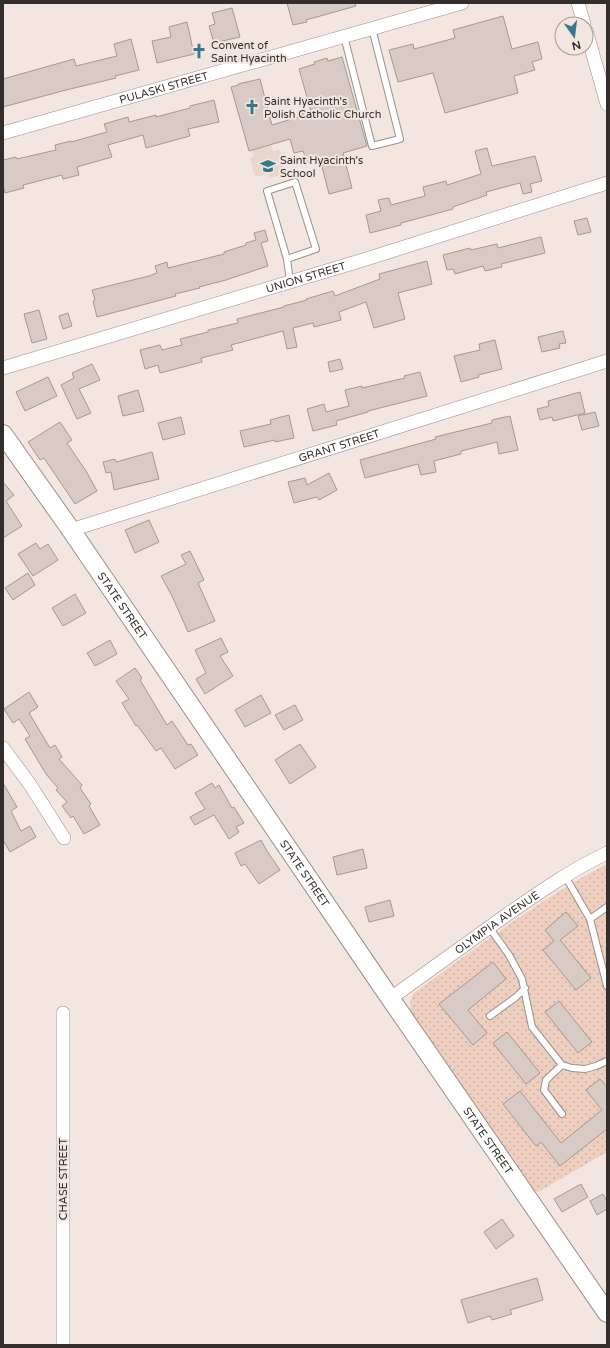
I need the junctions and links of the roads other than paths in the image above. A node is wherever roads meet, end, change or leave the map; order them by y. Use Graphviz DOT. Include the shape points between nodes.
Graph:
graph roads {
  1 [pos="462,3"];
  2 [pos="578,3"];
  3 [pos="582,16"];
  4 [pos="372,28"];
  5 [pos="344,36"];
  6 [pos="593,56"];
  7 [pos="607,104"];
  8 [pos="3,133"];
  9 [pos="607,183"];
  10 [pos="287,259"];
  11 [pos="290,282"];
  12 [pos="607,361"];
  13 [pos="3,368"];
  14 [pos="3,434"];
  15 [pos="71,530"];
  16 [pos="3,748"];
  17 [pos="64,838"];
  18 [pos="607,853"];
  19 [pos="565,876"];
  20 [pos="607,907"];
  21 [pos="590,919"];
  22 [pos="489,927"];
  23 [pos="606,978"];
  24 [pos="607,986"];
  25 [pos="525,988"];
  26 [pos="391,998"];
  27 [pos="63,1013"];
  28 [pos="490,1016"];
  29 [pos="607,1061"];
  30 [pos="562,1065"];
  31 [pos="562,1114"];
  32 [pos="607,1313"];
  33 [pos="63,1345"];
  1 -- 4 [label="street, PULASKI STREET"];
  2 -- 3 [label="street"];
  4 -- 5 [label="street, PULASKI STREET"];
  4 -- 5 [label="lane" via="400,139 372,146"];
  5 -- 8 [label="street, PULASKI STREET"];
  6 -- 7 [label="street"];
  9 -- 11 [label="street, UNION STREET"];
  10 -- 10 [label="lane" via="267,191 295,182 316,249"];
  10 -- 11 [label="lane"];
  11 -- 13 [label="street, UNION STREET"];
  12 -- 15 [label="street, GRANT STREET"];
  14 -- 15 [label="main road, STATE STREET"];
  15 -- 26 [label="main road, STATE STREET"];
  16 -- 17 [label="street"];
  18 -- 19 [label="street, OLYMPIA AVENUE"];
  19 -- 21 [label="lane"];
  19 -- 22 [label="street, OLYMPIA AVENUE"];
  20 -- 21 [label="lane"];
  21 -- 23 [label="lane"];
  22 -- 25 [label="lane" via="517,968"];
  22 -- 26 [label="street, OLYMPIA AVENUE"];
  23 -- 24 [label="lane"];
  25 -- 28 [label="lane"];
  25 -- 30 [label="lane" via="532,1027"];
  26 -- 32 [label="main road, STATE STREET"];
  27 -- 33 [label="street, CHASE STREET"];
  29 -- 30 [label="lane" via="585,1069"];
  30 -- 31 [label="lane" via="546,1080 544,1090"];
}
